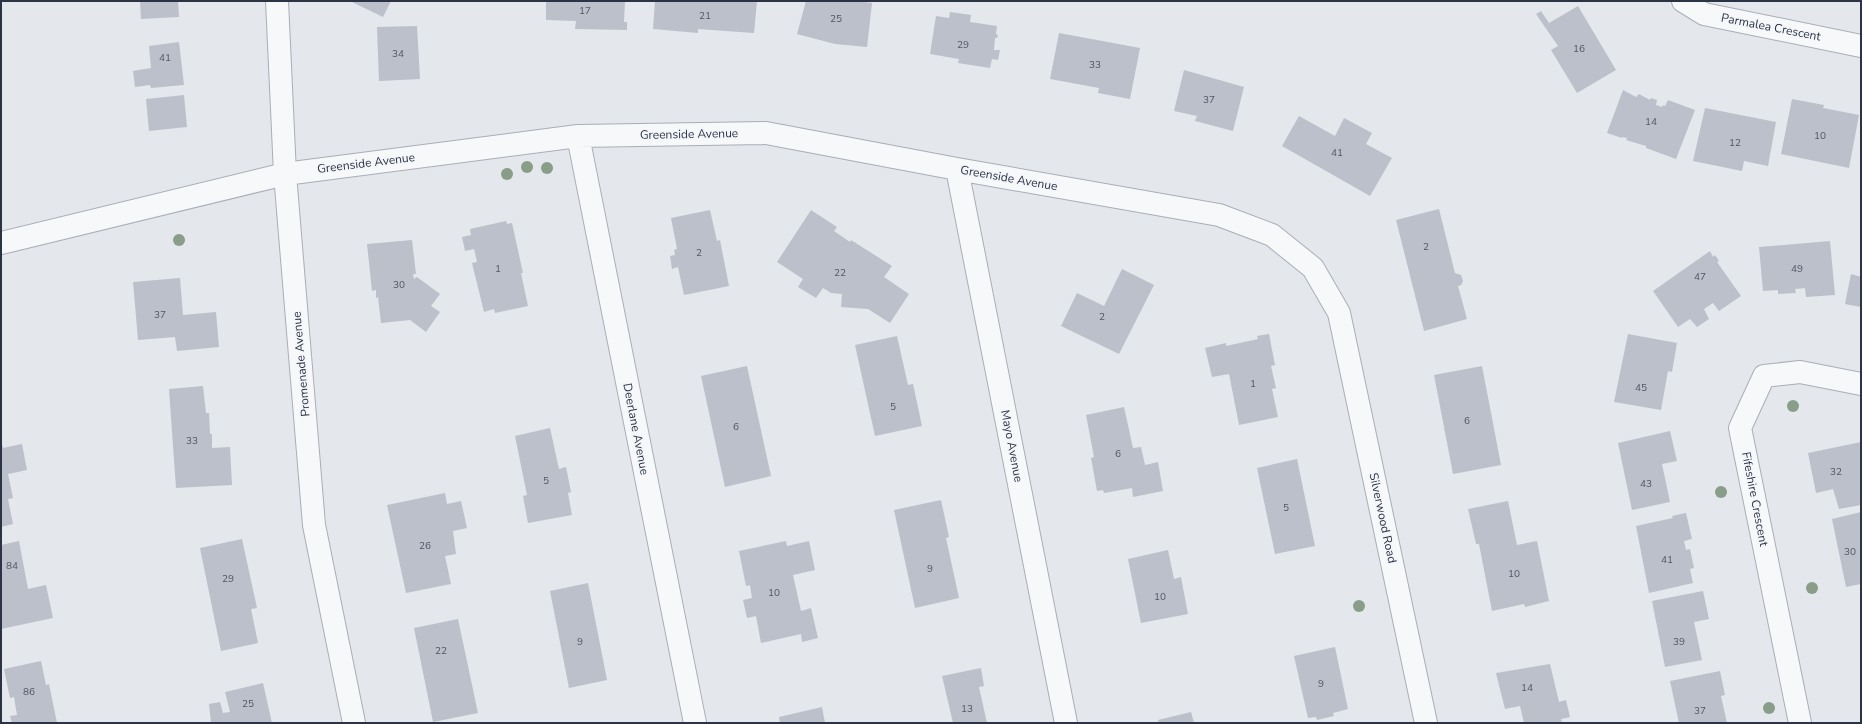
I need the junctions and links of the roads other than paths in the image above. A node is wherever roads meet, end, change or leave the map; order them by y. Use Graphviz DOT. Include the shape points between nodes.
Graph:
graph roads {
  1 [pos="277,1"];
  2 [pos="1683,1"];
  3 [pos="1861,46"];
  4 [pos="578,136"];
  5 [pos="957,169"];
  6 [pos="285,174"];
  7 [pos="1,243"];
  8 [pos="1339,313"];
  9 [pos="1861,384"];
  10 [pos="354,723"];
  11 [pos="695,723"];
  12 [pos="1066,723"];
  13 [pos="1426,723"];
  14 [pos="1800,723"];
  1 -- 6 [label="street, Promenade Avenue"];
  2 -- 3 [label="street, Parmalea Crescent" via="1704,14"];
  4 -- 5 [label="street, Greenside Avenue" via="766,133"];
  4 -- 6 [label="street, Greenside Avenue"];
  4 -- 11 [label="street, Deerlane Avenue"];
  5 -- 8 [label="street, Greenside Avenue" via="1219,215 1272,235 1313,268"];
  5 -- 12 [label="street, Mayo Avenue"];
  6 -- 7 [label="street, Greenside Avenue"];
  6 -- 10 [label="street, Promenade Avenue" via="314,525"];
  8 -- 13 [label="street, Silverwood Road"];
  9 -- 14 [label="street, Fifeshire Crescent" via="1800,372 1764,376 1740,428"];
}
